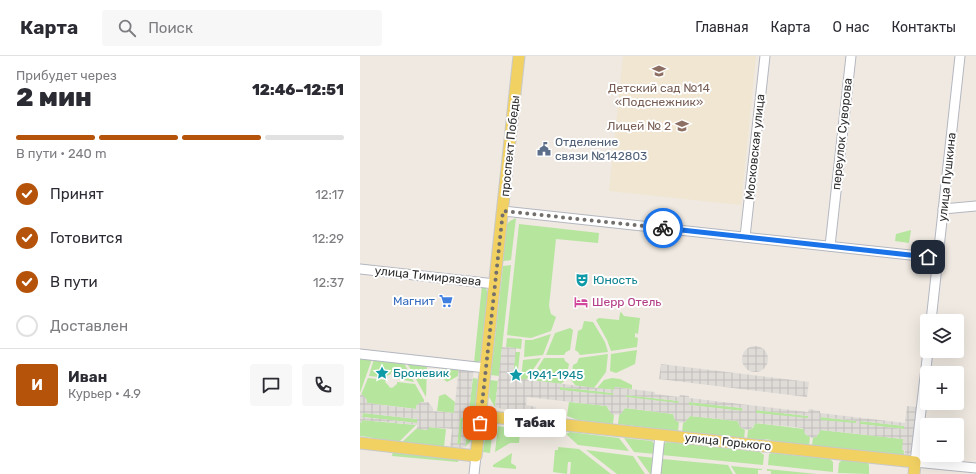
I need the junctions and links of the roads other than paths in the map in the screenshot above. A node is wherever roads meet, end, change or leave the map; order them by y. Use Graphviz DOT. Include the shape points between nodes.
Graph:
graph roads {
  1 [pos="519,56"];
  2 [pos="765,56"];
  3 [pos="850,56"];
  4 [pos="960,56"];
  5 [pos="976,206"];
  6 [pos="943,209"];
  7 [pos="503,211"];
  8 [pos="745,237"];
  9 [pos="830,246"];
  10 [pos="938,258"];
  11 [pos="360,269"];
  12 [pos="495,284"];
  13 [pos="932,314"];
  14 [pos="360,354"];
  15 [pos="927,358"];
  16 [pos="482,368"];
  17 [pos="481,416"];
  18 [pos="660,435"];
  19 [pos="360,443"];
  20 [pos="476,456"];
  21 [pos="915,462"];
  22 [pos="976,468"];
  23 [pos="474,474"];
  24 [pos="656,474"];
  25 [pos="914,474"];
  1 -- 7 [label="main road, проспект Победы"];
  2 -- 8 [label="street, Московская улица"];
  3 -- 9 [label="street, переулок Суворова"];
  4 -- 6 [label="street, улица Пушкина"];
  5 -- 6 [label="street"];
  6 -- 10 [label="street, улица Пушкина"];
  7 -- 8 [label="street"];
  7 -- 12 [label="main road, проспект Победы"];
  8 -- 9 [label="street"];
  9 -- 10 [label="street"];
  10 -- 13 [label="street, улица Пушкина"];
  11 -- 12 [label="street, улица Тимирязева"];
  12 -- 16 [label="main road, проспект Победы"];
  14 -- 16 [label="street"];
  15 -- 21 [label="street"];
  16 -- 17 [label="main road, проспект Победы"];
  17 -- 18 [label="main road, улица Горького"];
  17 -- 20 [label="main road, проспект Победы"];
  18 -- 21 [label="main road, улица Горького"];
  18 -- 24 [label="street"];
  19 -- 20 [label="main road"];
  20 -- 23 [label="street, проспект Победы"];
  21 -- 22 [label="street, улица Горького"];
  21 -- 25 [label="main road"];
}
